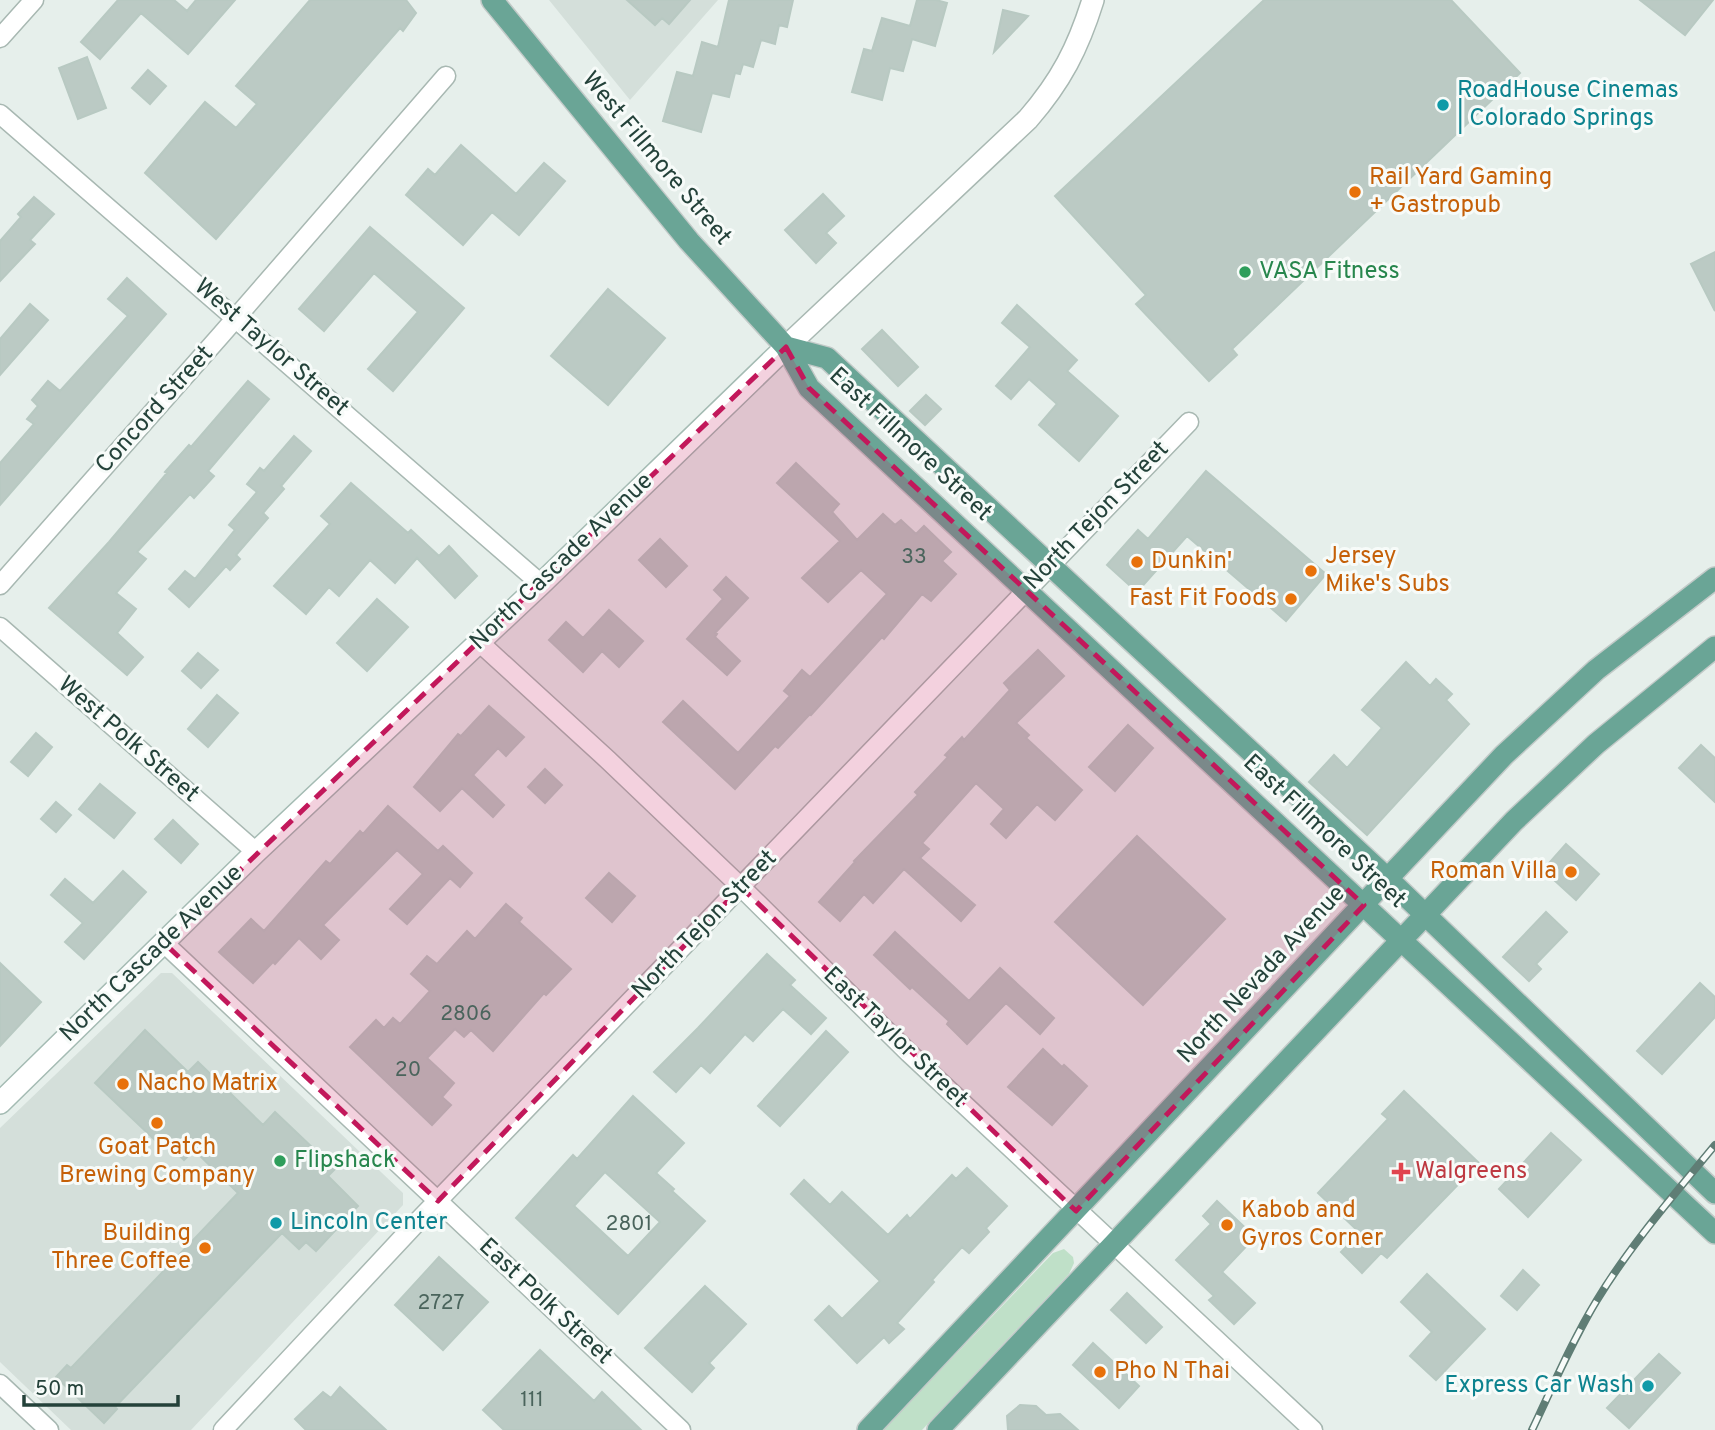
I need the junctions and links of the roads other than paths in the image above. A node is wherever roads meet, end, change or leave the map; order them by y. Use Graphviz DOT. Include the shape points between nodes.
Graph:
graph roads {
  1 [pos="34,0"];
  2 [pos="492,0"];
  3 [pos="1093,0"];
  4 [pos="0,38"];
  5 [pos="446,76"];
  6 [pos="0,114"];
  7 [pos="236,317"];
  8 [pos="786,347"];
  9 [pos="1189,422"];
  10 [pos="1049,565"];
  11 [pos="1715,578"];
  12 [pos="0,584"];
  13 [pos="541,584"];
  14 [pos="1026,589"];
  15 [pos="0,627"];
  16 [pos="479,642"];
  17 [pos="1715,648"];
  18 [pos="256,852"];
  19 [pos="1388,879"];
  20 [pos="741,887"];
  21 [pos="1364,905"];
  22 [pos="1425,915"];
  23 [pos="1401,940"];
  24 [pos="164,943"];
  25 [pos="0,1103"];
  26 [pos="1715,1192"];
  27 [pos="438,1201"];
  28 [pos="1076,1211"];
  29 [pos="1715,1233"];
  30 [pos="1113,1245"];
  31 [pos="0,1384"];
  32 [pos="49,1430"];
  33 [pos="223,1430"];
  34 [pos="681,1430"];
  35 [pos="869,1430"];
  36 [pos="938,1430"];
  37 [pos="1313,1430"];
  1 -- 4 [label="street"];
  2 -- 8 [label="main road, West Fillmore Street" via="696,250"];
  3 -- 8 [label="main road, North Cascade Avenue" via="1074,53 1049,94 1004,143"];
  5 -- 7 [label="street, Concord Street"];
  6 -- 7 [label="street, West Taylor Street"];
  7 -- 12 [label="street, Concord Street"];
  7 -- 13 [label="street, West Taylor Street"];
  8 -- 10 [label="main road, East Fillmore Street" via="827,358"];
  8 -- 13 [label="main road, North Cascade Avenue"];
  8 -- 14 [label="main road, East Fillmore Street" via="809,388"];
  9 -- 10 [label="street, North Tejon Street"];
  10 -- 14 [label="street, North Tejon Street"];
  10 -- 19 [label="main road, East Fillmore Street"];
  11 -- 19 [label="main road, North Nevada Avenue" via="1637,636 1547,714"];
  13 -- 16 [label="main road, North Cascade Avenue"];
  14 -- 20 [label="street, North Tejon Street"];
  14 -- 21 [label="main road, East Fillmore Street"];
  15 -- 18 [label="street, West Polk Street"];
  16 -- 18 [label="main road, North Cascade Avenue"];
  16 -- 20 [label="street, East Taylor Street"];
  17 -- 22 [label="main road" via="1568,769"];
  18 -- 24 [label="main road, North Cascade Avenue"];
  19 -- 21 [label="main road, North Nevada Avenue"];
  19 -- 22 [label="main road, East Fillmore Street"];
  20 -- 27 [label="street, North Tejon Street"];
  20 -- 28 [label="street, East Taylor Street"];
  21 -- 23 [label="main road, East Fillmore Street"];
  21 -- 28 [label="main road, North Nevada Avenue"];
  22 -- 23 [label="main road"];
  22 -- 26 [label="main road, East Fillmore Street"];
  23 -- 29 [label="main road, East Fillmore Street"];
  23 -- 30 [label="main road"];
  24 -- 25 [label="main road, North Cascade Avenue"];
  24 -- 27 [label="street, East Polk Street"];
  27 -- 33 [label="street, North Tejon Street"];
  27 -- 34 [label="street, East Polk Street"];
  28 -- 30 [label="street, East Taylor Street"];
  28 -- 35 [label="main road, North Nevada Avenue"];
  30 -- 36 [label="main road"];
  30 -- 37 [label="street, East Taylor Street"];
  31 -- 32 [label="street"];
}
